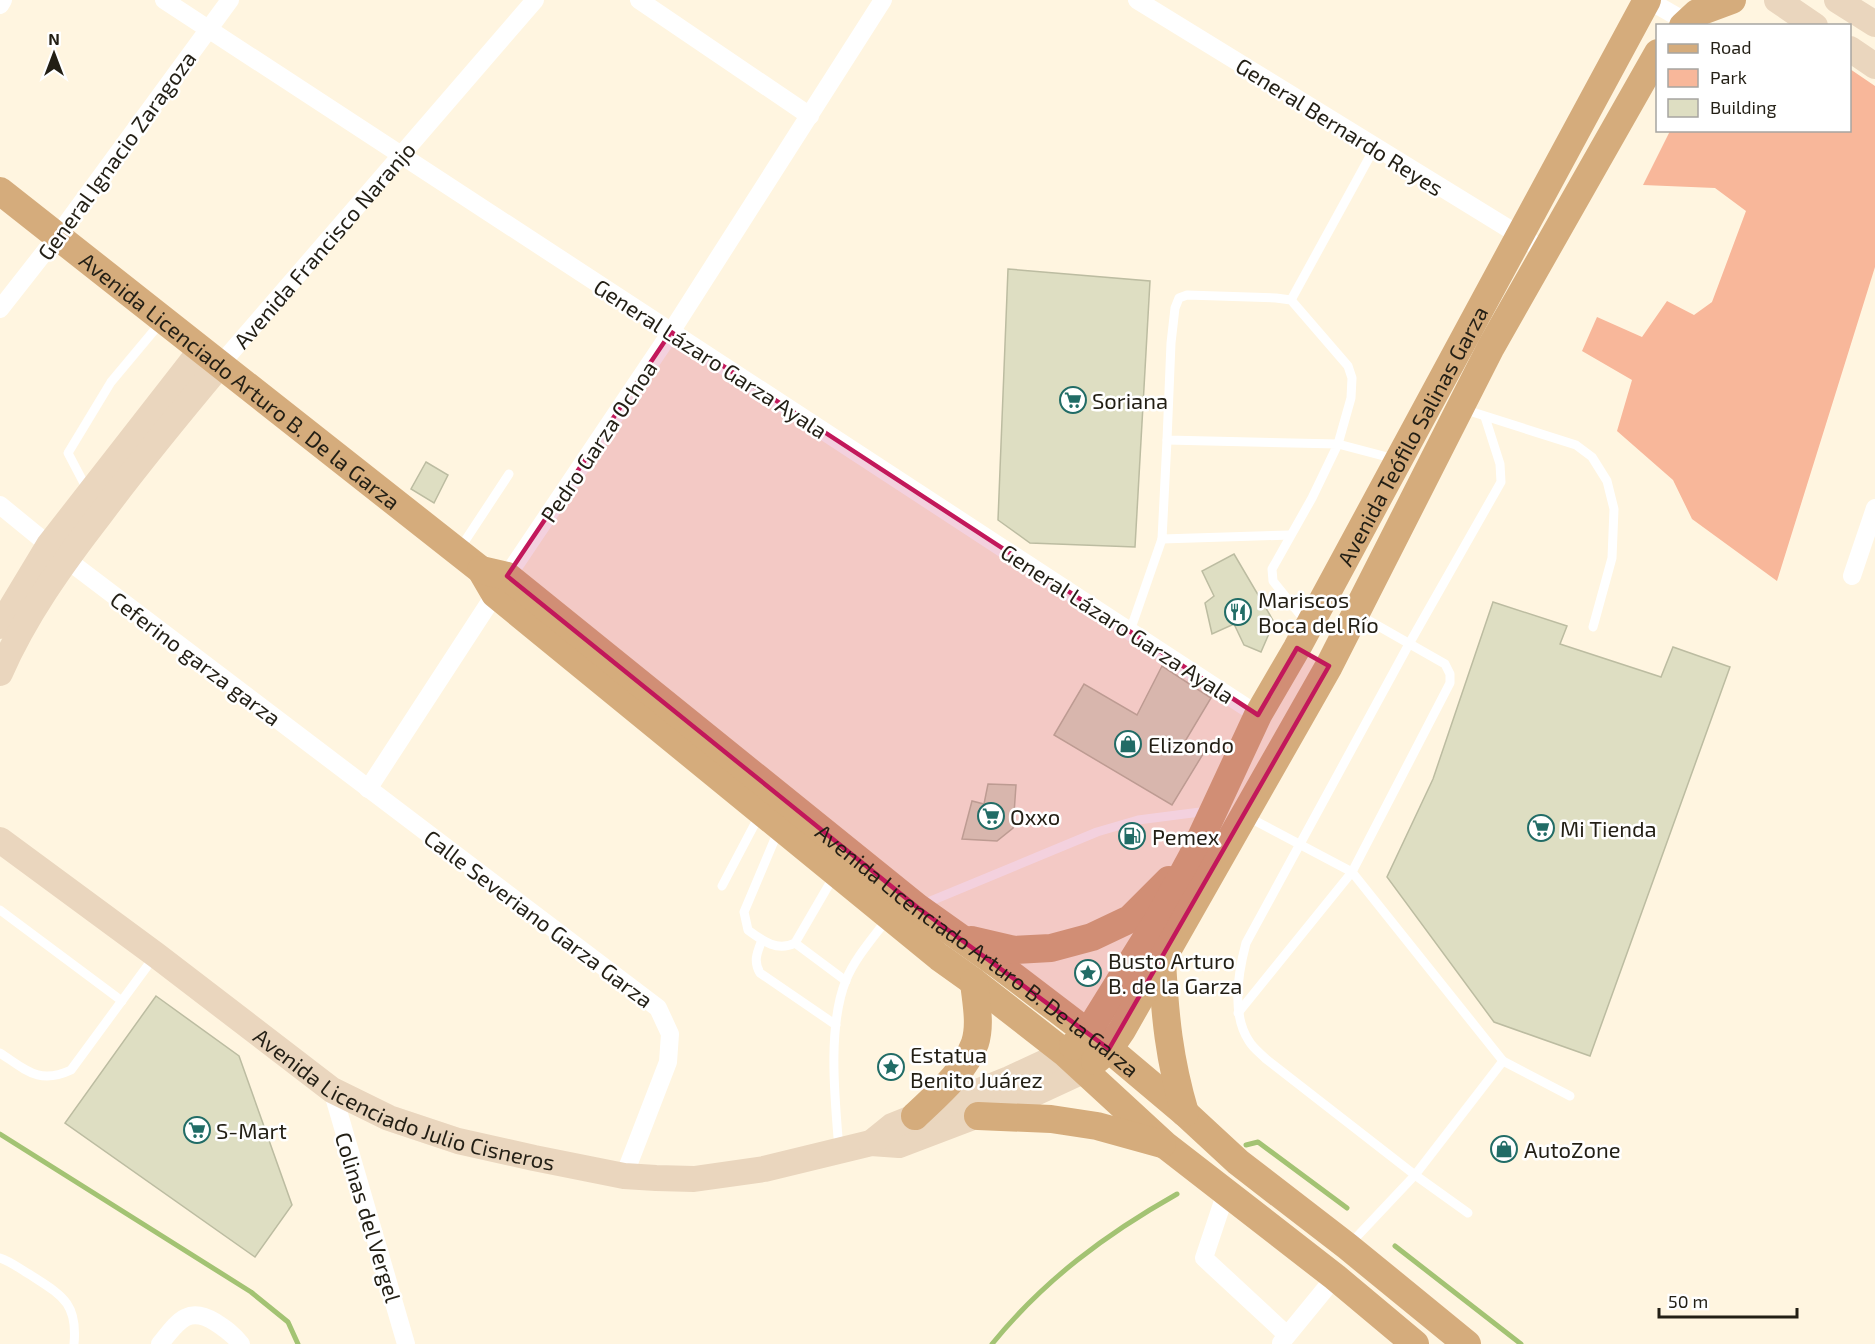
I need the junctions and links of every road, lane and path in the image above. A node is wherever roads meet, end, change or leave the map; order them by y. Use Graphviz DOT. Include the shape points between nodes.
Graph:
graph roads {
  1 [pos="3,0"];
  2 [pos="164,0"];
  3 [pos="230,0"];
  4 [pos="535,0"];
  5 [pos="639,0"];
  6 [pos="883,0"];
  7 [pos="1137,0"];
  8 [pos="1648,0"];
  9 [pos="1732,0"];
  10 [pos="1777,0"];
  11 [pos="1836,0"];
  12 [pos="0,5"];
  13 [pos="1678,17"];
  14 [pos="1812,24"];
  15 [pos="1875,24"];
  16 [pos="209,28"];
  17 [pos="1851,50"];
  18 [pos="1656,57"];
  19 [pos="1875,66"];
  20 [pos="810,116"];
  21 [pos="1375,147"];
  22 [pos="400,155"];
  23 [pos="0,191"];
  24 [pos="58,235"];
  25 [pos="1520,236"];
  26 [pos="1545,251"];
  27 [pos="1291,300"];
  28 [pos="0,309"];
  29 [pos="163,320"];
  30 [pos="671,332"];
  31 [pos="210,358"];
  32 [pos="1473,413"];
  33 [pos="1167,440"];
  34 [pos="1338,444"];
  35 [pos="1399,460"];
  36 [pos="509,474"];
  37 [pos="90,493"];
  38 [pos="0,505"];
  39 [pos="1875,508"];
  40 [pos="1290,535"];
  41 [pos="1162,539"];
  42 [pos="58,552"];
  43 [pos="458,552"];
  44 [pos="1868,557"];
  45 [pos="1852,576"];
  46 [pos="494,580"];
  47 [pos="1357,613"];
  48 [pos="0,626"];
  49 [pos="1593,627"];
  50 [pos="1130,631"];
  51 [pos="1303,637"];
  52 [pos="1409,644"];
  53 [pos="1329,666"];
  54 [pos="0,673"];
  55 [pos="1258,715"];
  56 [pos="368,789"];
  57 [pos="394,808"];
  58 [pos="1214,810"];
  59 [pos="1245,816"];
  60 [pos="770,819"];
  61 [pos="0,840"];
  62 [pos="1299,844"];
  63 [pos="1192,857"];
  64 [pos="1352,872"];
  65 [pos="836,874"];
  66 [pos="722,886"];
  67 [pos="0,910"];
  68 [pos="903,911"];
  69 [pos="959,937"];
  70 [pos="762,940"];
  71 [pos="795,943"];
  72 [pos="156,955"];
  73 [pos="1162,961"];
  74 [pos="846,981"];
  75 [pos="974,982"];
  76 [pos="122,1000"];
  77 [pos="1238,1013"];
  78 [pos="836,1024"];
  79 [pos="1098,1041"];
  80 [pos="0,1053"];
  81 [pos="1075,1061"];
  82 [pos="1503,1061"];
  83 [pos="332,1090"];
  84 [pos="1570,1096"];
  85 [pos="1185,1113"];
  86 [pos="915,1116"];
  87 [pos="978,1116"];
  88 [pos="871,1143"];
  89 [pos="1165,1145"];
  90 [pos="839,1152"];
  91 [pos="1415,1175"];
  92 [pos="624,1176"];
  93 [pos="1226,1192"];
  94 [pos="1468,1213"];
  95 [pos="1279,1233"];
  96 [pos="1347,1246"];
  97 [pos="0,1258"];
  98 [pos="1335,1277"];
  99 [pos="1361,1300"];
  100 [pos="1283,1340"];
  101 [pos="74,1344"];
  102 [pos="160,1344"];
  103 [pos="241,1344"];
  104 [pos="406,1344"];
  105 [pos="1414,1344"];
  106 [pos="1467,1344"];
  1 -- 12 [label="street"];
  2 -- 16 [label="street, General Lázaro Garza Ayala"];
  3 -- 16 [label="street, General Ignacio Zaragoza"];
  4 -- 22 [label="street, Avenida Francisco Naranjo"];
  5 -- 20 [label="street"];
  6 -- 20 [label="street, Pedro Garza Ochoa"];
  7 -- 21 [label="street, General Bernardo Reyes"];
  8 -- 13 [label="street"];
  8 -- 25 [label="main road, Avenida Teófilo Salinas Garza"];
  9 -- 13 [label="main road"];
  10 -- 14 [label="main road"];
  11 -- 15 [label="main road"];
  16 -- 22 [label="street, General Lázaro Garza Ayala"];
  16 -- 24 [label="street, General Ignacio Zaragoza"];
  17 -- 19 [label="main road"];
  18 -- 26 [label="main road, Avenida Teófilo Salinas Garza"];
  20 -- 30 [label="street, Pedro Garza Ochoa"];
  21 -- 25 [label="street, General Bernardo Reyes"];
  21 -- 27 [label="lane"];
  22 -- 30 [label="street, General Lázaro Garza Ayala"];
  22 -- 31 [label="street, Avenida Francisco Naranjo"];
  23 -- 24 [label="main road, Avenida Licenciado Arturo B. De la Garza"];
  24 -- 28 [label="street, General Ignacio Zaragoza"];
  24 -- 29 [label="main road, Avenida Licenciado Arturo B. De la Garza"];
  25 -- 26 [label="street, General Bernardo Reyes"];
  25 -- 35 [label="main road, Avenida Teófilo Salinas Garza"];
  26 -- 32 [label="main road, Avenida Teófilo Salinas Garza" via="1491,347"];
  27 -- 33 [label="lane" via="1187,295 1179,298 1171,343"];
  27 -- 34 [label="lane" via="1350,371 1351,398"];
  29 -- 31 [label="main road, Avenida Licenciado Arturo B. De la Garza"];
  29 -- 37 [label="lane" via="111,382 68,453"];
  30 -- 46 [label="street, Pedro Garza Ochoa"];
  30 -- 50 [label="street, General Lázaro Garza Ayala"];
  31 -- 37 [label="main road, Avenida Francisco Naranjo" via="179,376"];
  31 -- 42 [label="main road, Avenida Francisco Naranjo" via="132,473"];
  31 -- 43 [label="main road, Avenida Licenciado Arturo B. De la Garza"];
  32 -- 47 [label="main road, Avenida Teófilo Salinas Garza"];
  32 -- 49 [label="lane" via="1576,445 1592,457 1607,481 1614,509 1612,558"];
  32 -- 52 [label="lane" via="1500,464 1501,482"];
  33 -- 34 [label="lane"];
  33 -- 41 [label="lane"];
  34 -- 35 [label="lane"];
  34 -- 40 [label="lane"];
  35 -- 51 [label="main road, Avenida Teófilo Salinas Garza"];
  36 -- 43 [label="lane"];
  37 -- 42 [label="main road, Avenida Francisco Naranjo"];
  38 -- 42 [label="street, Ceferino garza garza"];
  39 -- 44 [label="street"];
  40 -- 41 [label="lane"];
  40 -- 51 [label="lane" via="1274,562 1273,581"];
  41 -- 50 [label="lane"];
  42 -- 48 [label="main road, Avenida Francisco Naranjo"];
  42 -- 54 [label="main road, Avenida Francisco Naranjo"];
  42 -- 56 [label="street, Ceferino garza garza"];
  43 -- 46 [label="main road, Avenida Licenciado Arturo B. De la Garza"];
  44 -- 45 [label="street"];
  46 -- 56 [label="street, Pedro Garza Ochoa"];
  46 -- 60 [label="main road, Avenida Licenciado Arturo B. De la Garza"];
  46 -- 68 [label="main road, Avenida Licenciado Arturo B. De la Garza"];
  47 -- 52 [label="lane"];
  47 -- 53 [label="main road, Avenida Teófilo Salinas Garza"];
  50 -- 55 [label="street, General Lázaro Garza Ayala"];
  51 -- 53 [label="main road"];
  51 -- 55 [label="main road, Avenida Teófilo Salinas Garza"];
  52 -- 62 [label="lane"];
  52 -- 64 [label="lane" via="1444,664 1450,682"];
  53 -- 59 [label="main road, Avenida Teófilo Salinas Garza"];
  55 -- 58 [label="main road, Avenida Teófilo Salinas Garza"];
  56 -- 57 [label="street, Ceferino garza garza"];
  57 -- 92 [label="street, Calle Severiano Garza Garza" via="658,1008 670,1034 668,1062"];
  58 -- 63 [label="main road, Avenida Teófilo Salinas Garza"];
  58 -- 68 [label="lane" via="1138,820 1097,832"];
  59 -- 62 [label="lane"];
  59 -- 73 [label="main road, Avenida Teófilo Salinas Garza"];
  60 -- 65 [label="main road, Avenida Licenciado Arturo B. De la Garza"];
  60 -- 66 [label="lane"];
  60 -- 70 [label="lane" via="744,912 748,930"];
  61 -- 72 [label="main road, Avenida Licenciado Julio Cisneros"];
  62 -- 64 [label="lane"];
  62 -- 77 [label="lane" via="1246,943"];
  63 -- 69 [label="main road" via="1130,918 1092,937 1051,948 1014,950"];
  63 -- 79 [label="main road, Avenida Teófilo Salinas Garza"];
  64 -- 77 [label="lane"];
  64 -- 82 [label="lane"];
  65 -- 68 [label="main road, Avenida Licenciado Arturo B. De la Garza"];
  65 -- 71 [label="lane"];
  67 -- 76 [label="lane"];
  68 -- 69 [label="main road, Avenida Licenciado Arturo B. De la Garza"];
  68 -- 74 [label="lane"];
  68 -- 75 [label="main road, Avenida Licenciado Arturo B. De la Garza" via="939,957"];
  69 -- 79 [label="main road, Avenida Licenciado Arturo B. De la Garza"];
  70 -- 71 [label="lane" via="778,947"];
  70 -- 78 [label="lane" via="755,965 760,973"];
  71 -- 74 [label="lane"];
  72 -- 76 [label="lane"];
  72 -- 83 [label="main road, Avenida Licenciado Julio Cisneros"];
  73 -- 79 [label="main road, Avenida Teófilo Salinas Garza"];
  73 -- 85 [label="main road" via="1171,1061"];
  74 -- 78 [label="lane"];
  75 -- 81 [label="main road, Avenida Licenciado Arturo B. De la Garza"];
  75 -- 86 [label="main road" via="978,1017 975,1042 953,1078"];
  76 -- 80 [label="lane" via="71,1070 59,1076 32,1075"];
  77 -- 91 [label="lane" via="1250,1044 1266,1059"];
  78 -- 90 [label="lane"];
  79 -- 81 [label="main road, Avenida Teófilo Salinas Garza"];
  79 -- 85 [label="main road, Avenida Licenciado Arturo B. De la Garza"];
  81 -- 86 [label="main road, Avenida Licenciado Julio Cisneros" via="1009,1079"];
  81 -- 87 [label="main road, Avenida Licenciado Julio Cisneros" via="1032,1095"];
  81 -- 89 [label="main road, Avenida Licenciado Arturo B. De la Garza"];
  82 -- 84 [label="lane"];
  82 -- 91 [label="lane"];
  83 -- 92 [label="main road, Avenida Licenciado Julio Cisneros" via="389,1118 458,1141"];
  83 -- 104 [label="street, Colinas del Vergel"];
  85 -- 96 [label="main road, Avenida Licenciado Arturo B. De la Garza" via="1238,1162"];
  86 -- 88 [label="main road, Avenida Licenciado Julio Cisneros" via="892,1126"];
  87 -- 88 [label="main road, Avenida Licenciado Julio Cisneros" via="899,1145"];
  87 -- 89 [label="main road" via="1051,1119 1097,1126"];
  88 -- 90 [label="main road, Avenida Licenciado Julio Cisneros"];
  89 -- 93 [label="main road, Avenida Licenciado Arturo B. De la Garza"];
  90 -- 92 [label="main road, Avenida Licenciado Julio Cisneros" via="694,1179"];
  91 -- 94 [label="lane"];
  91 -- 96 [label="lane"];
  93 -- 95 [label="main road, Avenida Licenciado Arturo B. De la Garza"];
  93 -- 100 [label="street" via="1204,1258"];
  95 -- 96 [label="main road"];
  95 -- 98 [label="main road, Avenida Licenciado Arturo B. De la Garza"];
  96 -- 99 [label="main road"];
  96 -- 106 [label="main road, Avenida Licenciado Arturo B. De la Garza"];
  97 -- 101 [label="lane" via="59,1294 74,1317"];
  98 -- 99 [label="main road, Avenida Licenciado Arturo B. De la Garza"];
  98 -- 100 [label="street"];
  99 -- 105 [label="main road, Avenida Licenciado Arturo B. De la Garza"];
  102 -- 103 [label="street" via="186,1317 195,1315 205,1316 233,1333"];
}
